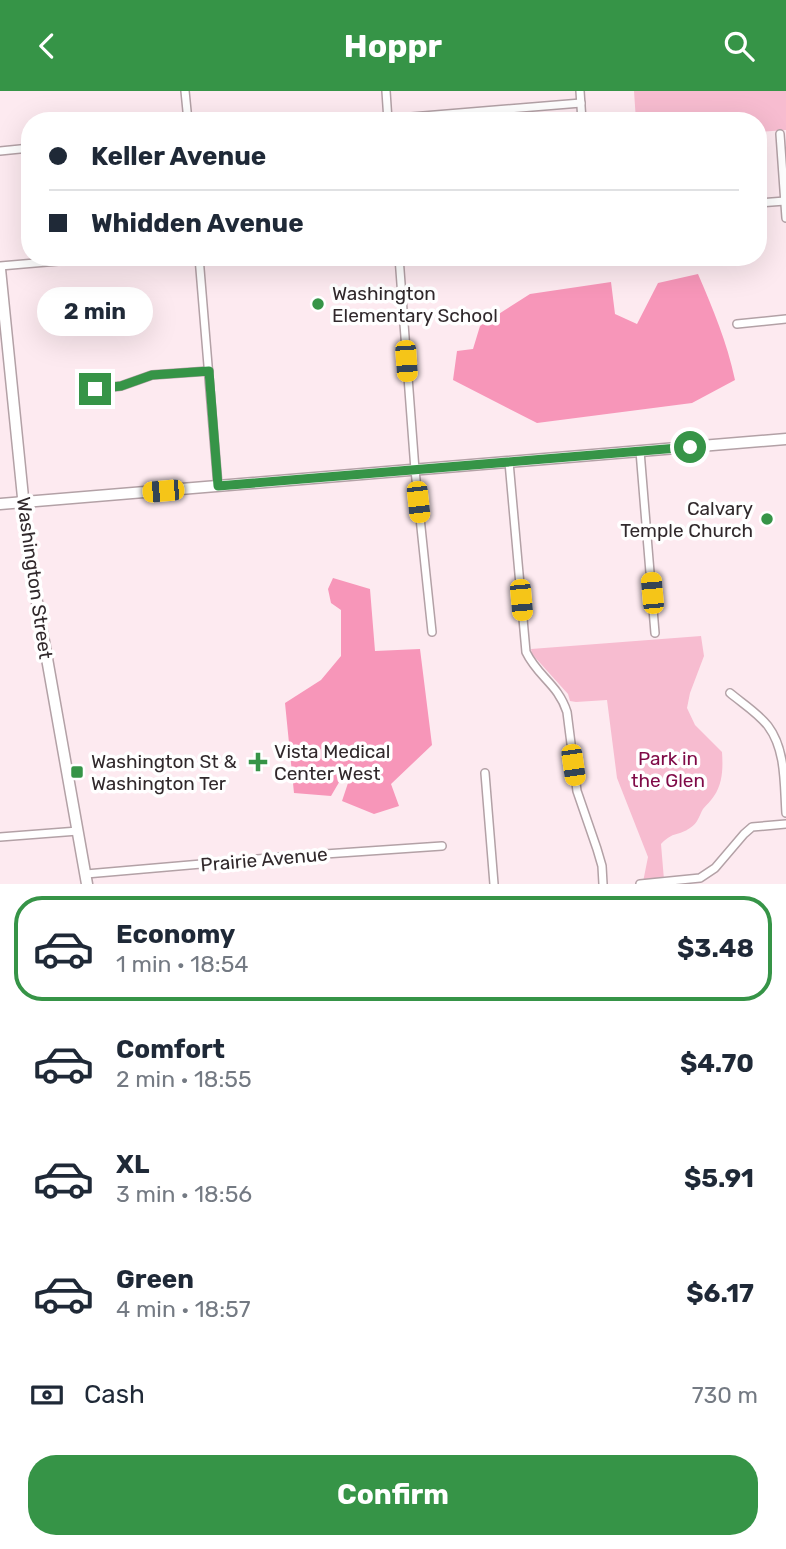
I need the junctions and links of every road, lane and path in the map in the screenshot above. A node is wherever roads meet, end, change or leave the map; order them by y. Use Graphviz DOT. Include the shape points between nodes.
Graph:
graph roads {
  1 [pos="185,91"];
  2 [pos="386,91"];
  3 [pos="580,91"];
  4 [pos="581,103"];
  5 [pos="187,112"];
  6 [pos="387,112"];
  7 [pos="479,112"];
  8 [pos="582,112"];
  9 [pos="780,134"];
  10 [pos="21,149"];
  11 [pos="0,151"];
  12 [pos="785,201"];
  13 [pos="767,202"];
  14 [pos="786,218"];
  15 [pos="21,265"];
  16 [pos="200,266"];
  17 [pos="400,266"];
  18 [pos="0,267"];
  19 [pos="786,319"];
  20 [pos="737,324"];
  21 [pos="4,348"];
  22 [pos="209,371"];
  23 [pos="95,389"];
  24 [pos="786,439"];
  25 [pos="640,451"];
  26 [pos="509,462"];
  27 [pos="415,470"];
  28 [pos="218,486"];
  29 [pos="24,502"];
  30 [pos="0,505"];
  31 [pos="432,632"];
  32 [pos="655,633"];
  33 [pos="730,693"];
  34 [pos="485,773"];
  35 [pos="786,813"];
  36 [pos="786,824"];
  37 [pos="78,831"];
  38 [pos="0,837"];
  39 [pos="442,846"];
  40 [pos="87,879"];
  41 [pos="494,884"];
  42 [pos="603,884"];
  43 [pos="640,884"];
  1 -- 5 [label="street"];
  2 -- 6 [label="street"];
  3 -- 4 [label="street"];
  4 -- 7 [label="street"];
  4 -- 8 [label="street"];
  9 -- 12 [label="street"];
  10 -- 11 [label="street"];
  12 -- 13 [label="street"];
  12 -- 14 [label="street"];
  15 -- 18 [label="street"];
  16 -- 22 [label="street"];
  17 -- 27 [label="street"];
  18 -- 21 [label="street, Washington Street"];
  19 -- 20 [label="street"];
  21 -- 29 [label="street, Washington Street"];
  22 -- 23 [label="street" via="152,375"];
  22 -- 28 [label="street"];
  24 -- 25 [label="street"];
  25 -- 26 [label="street"];
  25 -- 32 [label="street"];
  26 -- 27 [label="street"];
  26 -- 42 [label="street" via="526,652 564,702 577,791 597,849"];
  27 -- 28 [label="street"];
  27 -- 31 [label="street"];
  28 -- 29 [label="street"];
  29 -- 30 [label="street"];
  29 -- 37 [label="street, Washington Street" via="31,567"];
  33 -- 35 [label="street" via="763,720 775,739"];
  34 -- 41 [label="street"];
  36 -- 43 [label="street" via="752,827 700,878"];
  37 -- 38 [label="street"];
  37 -- 40 [label="street, Washington Street"];
  39 -- 40 [label="street, Prairie Avenue" via="281,857"];
}
